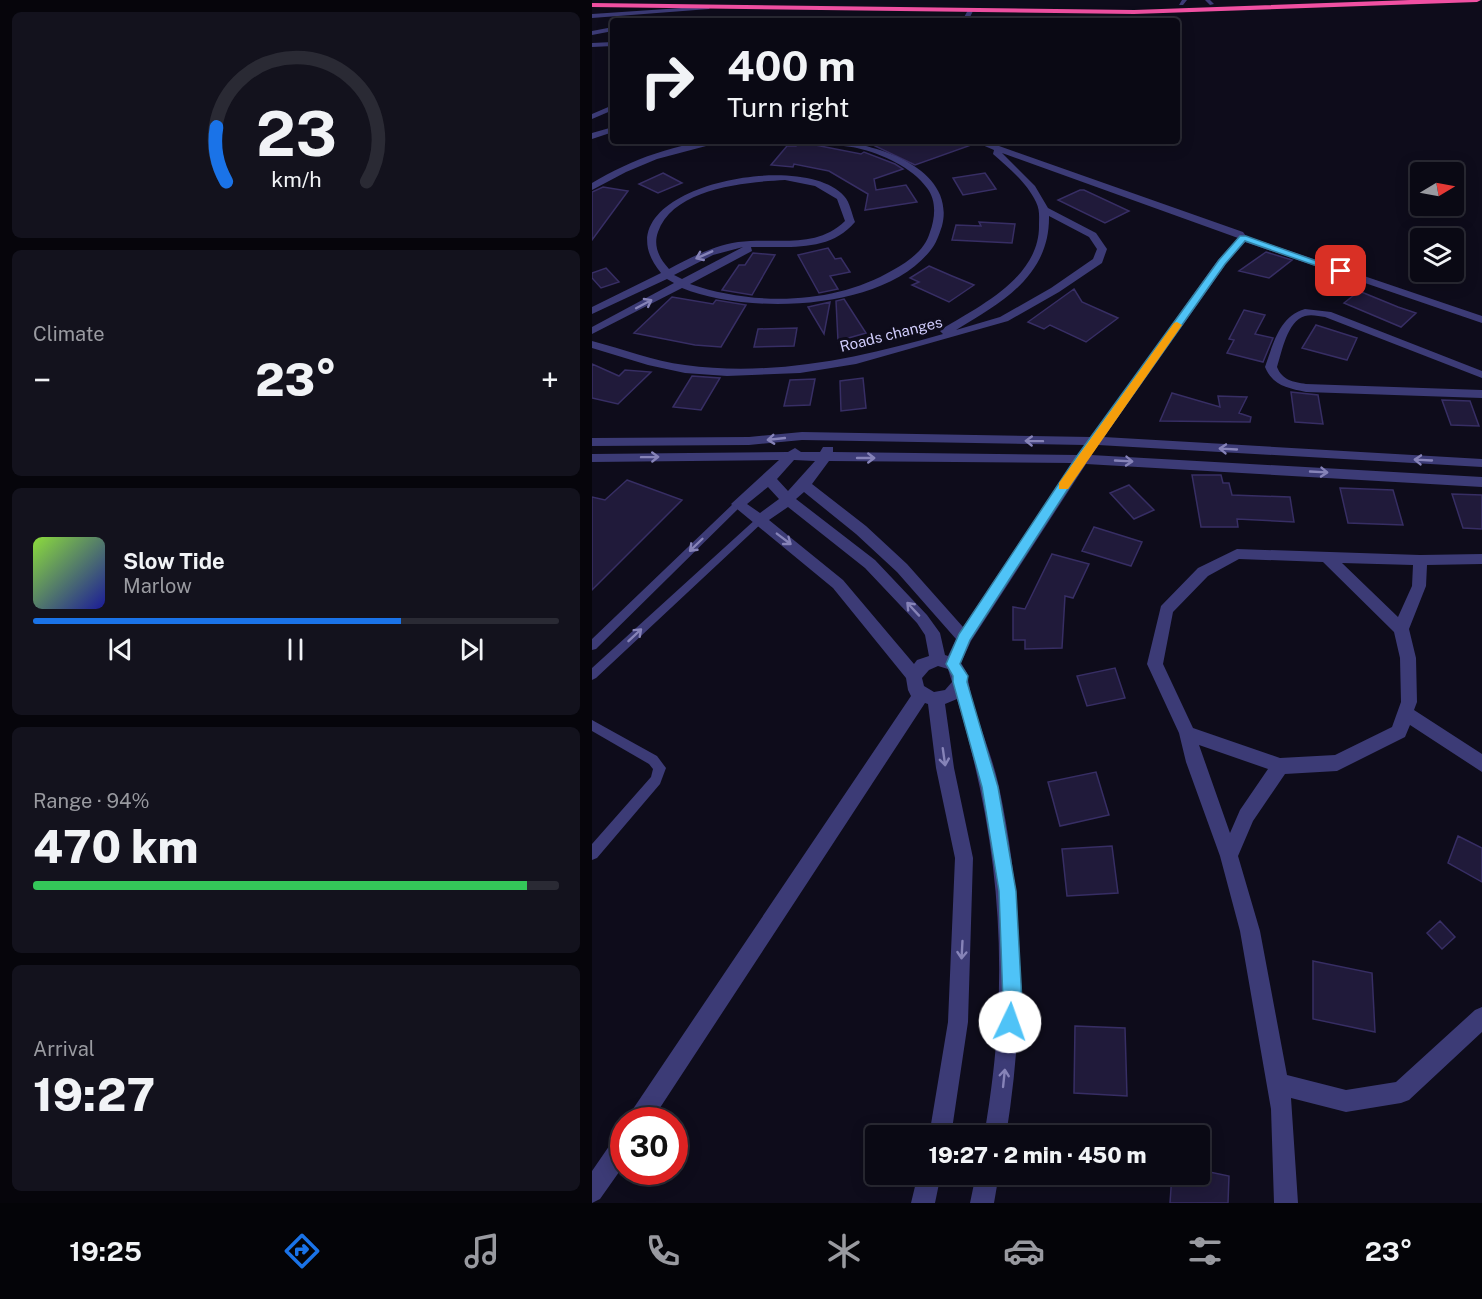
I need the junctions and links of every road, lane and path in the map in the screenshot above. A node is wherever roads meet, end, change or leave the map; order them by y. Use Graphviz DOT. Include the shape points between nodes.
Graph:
graph roads {
  1 [pos="1325,0"];
  2 [pos="1477,0"];
  3 [pos="592,1"];
  4 [pos="1183,2"];
  5 [pos="1209,2"];
  6 [pos="592,5"];
  7 [pos="709,7"];
  8 [pos="970,11"];
  9 [pos="592,16"];
  10 [pos="966,18"];
  11 [pos="592,27"];
  12 [pos="610,29"];
  13 [pos="610,29"];
  14 [pos="592,33"];
  15 [pos="592,45"];
  16 [pos="610,45"];
  17 [pos="603,46"];
  18 [pos="610,48"];
  19 [pos="610,108"];
  20 [pos="592,117"];
  21 [pos="610,121"];
  22 [pos="592,126"];
  23 [pos="610,130"];
  24 [pos="592,136"];
  25 [pos="610,138"];
  26 [pos="592,143"];
  27 [pos="708,144"];
  28 [pos="847,144"];
  29 [pos="987,144"];
  30 [pos="990,145"];
  31 [pos="592,188"];
  32 [pos="1045,210"];
  33 [pos="1243,238"];
  34 [pos="760,243"];
  35 [pos="667,274"];
  36 [pos="682,284"];
  37 [pos="592,311"];
  38 [pos="1482,320"];
  39 [pos="592,331"];
  40 [pos="934,339"];
  41 [pos="592,344"];
  42 [pos="1482,375"];
  43 [pos="1482,394"];
  44 [pos="802,436"];
  45 [pos="833,438"];
  46 [pos="1095,441"];
  47 [pos="592,442"];
  48 [pos="793,456"];
  49 [pos="592,458"];
  50 [pos="824,458"];
  51 [pos="1081,459"];
  52 [pos="1482,463"];
  53 [pos="769,479"];
  54 [pos="1482,482"];
  55 [pos="803,484"];
  56 [pos="788,500"];
  57 [pos="738,504"];
  58 [pos="760,520"];
  59 [pos="1327,557"];
  60 [pos="1482,559"];
  61 [pos="1420,560"];
  62 [pos="1401,629"];
  63 [pos="964,638"];
  64 [pos="592,646"];
  65 [pos="950,669"];
  66 [pos="592,675"];
  67 [pos="914,676"];
  68 [pos="929,697"];
  69 [pos="1405,713"];
  70 [pos="592,725"];
  71 [pos="1187,733"];
  72 [pos="1482,764"];
  73 [pos="1280,766"];
  74 [pos="592,854"];
  75 [pos="1230,856"];
  76 [pos="1482,1017"];
  77 [pos="1278,1084"];
  78 [pos="648,1107"];
  79 [pos="942,1125"];
  80 [pos="997,1125"];
  81 [pos="610,1165"];
  82 [pos="927,1185"];
  83 [pos="986,1185"];
  84 [pos="592,1191"];
  85 [pos="923,1203"];
  86 [pos="982,1203"];
  87 [pos="1286,1203"];
  1 -- 5 [label="highway"];
  2 -- 8 [label="highway" via="1134,12"];
  3 -- 4 [label="highway" via="1023,6"];
  4 -- 5 [label="highway"];
  6 -- 7 [label="highway"];
  7 -- 8 [label="highway"];
  7 -- 9 [label="street"];
  8 -- 10 [label="street"];
  11 -- 12 [label="street"];
  13 -- 14 [label="street"];
  15 -- 17 [label="street"];
  16 -- 17 [label="street"];
  17 -- 18 [label="street"];
  19 -- 20 [label="street"];
  21 -- 22 [label="street"];
  23 -- 24 [label="street"];
  25 -- 26 [label="street"];
  27 -- 31 [label="street" via="629,166"];
  28 -- 36 [label="street" via="892,157 917,171 932,188 939,201 940,215 935,237 923,253 897,272 866,286 797,301 730,299"];
  29 -- 30 [label="street"];
  30 -- 32 [label="street" via="1020,173"];
  30 -- 33 [label="street"];
  32 -- 40 [label="street" via="1035,262 1016,286"];
  32 -- 40 [label="street, Roads changes" via="1093,235 1102,249 1098,261 1004,319"];
  33 -- 38 [label="street"];
  33 -- 46 [label="street"];
  34 -- 35 [label="street, one-way" via="718,248"];
  34 -- 35 [label="street" via="805,243 835,236 850,222 850,211 837,194 808,181 754,178 727,182 701,191 653,223 651,251"];
  34 -- 36 [label="street"];
  35 -- 36 [label="street"];
  35 -- 37 [label="street"];
  39 -- 36 [label="street, one-way"];
  40 -- 41 [label="street, Roads changes" via="856,361 800,369 727,372 648,362"];
  42 -- 43 [label="street" via="1327,314 1311,312 1298,314 1290,323 1271,367 1280,382 1306,388"];
  44 -- 45 [label="street"];
  44 -- 47 [label="street, one-way" via="749,441"];
  44 -- 48 [label="street"];
  46 -- 45 [label="street, one-way"];
  45 -- 50 [label="street"];
  46 -- 51 [label="street"];
  52 -- 46 [label="street, one-way"];
  49 -- 48 [label="street, one-way"];
  48 -- 50 [label="street"];
  48 -- 53 [label="street"];
  50 -- 51 [label="street, one-way"];
  50 -- 55 [label="street"];
  51 -- 54 [label="street, one-way"];
  51 -- 63 [label="street"];
  53 -- 56 [label="street"];
  53 -- 57 [label="street"];
  55 -- 56 [label="street"];
  55 -- 63 [label="street" via="902,568"];
  56 -- 58 [label="street"];
  65 -- 56 [label="street, one-way" via="932,633 900,595 870,564"];
  57 -- 58 [label="street"];
  57 -- 64 [label="lane, one-way"];
  66 -- 58 [label="lane, one-way"];
  58 -- 67 [label="street, one-way" via="838,584"];
  59 -- 61 [label="street"];
  59 -- 62 [label="street"];
  59 -- 71 [label="street" via="1237,554 1203,572 1166,609 1155,664"];
  60 -- 61 [label="street"];
  61 -- 62 [label="street" via="1419,586"];
  62 -- 69 [label="street" via="1408,658 1409,702"];
  63 -- 65 [label="street"];
  65 -- 67 [label="street" via="923,665"];
  65 -- 68 [label="street" via="952,694"];
  80 -- 65 [label="street, one-way" via="1012,1002 1007,891 990,787"];
  67 -- 68 [label="street" via="916,690"];
  68 -- 78 [label="street"];
  68 -- 79 [label="street, one-way" via="964,858 958,1023"];
  69 -- 72 [label="street"];
  69 -- 73 [label="street" via="1399,732 1337,763"];
  70 -- 74 [label="lane" via="653,760 660,768 656,780"];
  71 -- 73 [label="street"];
  71 -- 75 [label="street"];
  73 -- 75 [label="street" via="1246,816"];
  75 -- 77 [label="street" via="1250,931"];
  76 -- 77 [label="street" via="1401,1092 1346,1101"];
  77 -- 87 [label="street"];
  81 -- 84 [label="street"];
  82 -- 85 [label="street"];
  83 -- 86 [label="street"];
}
